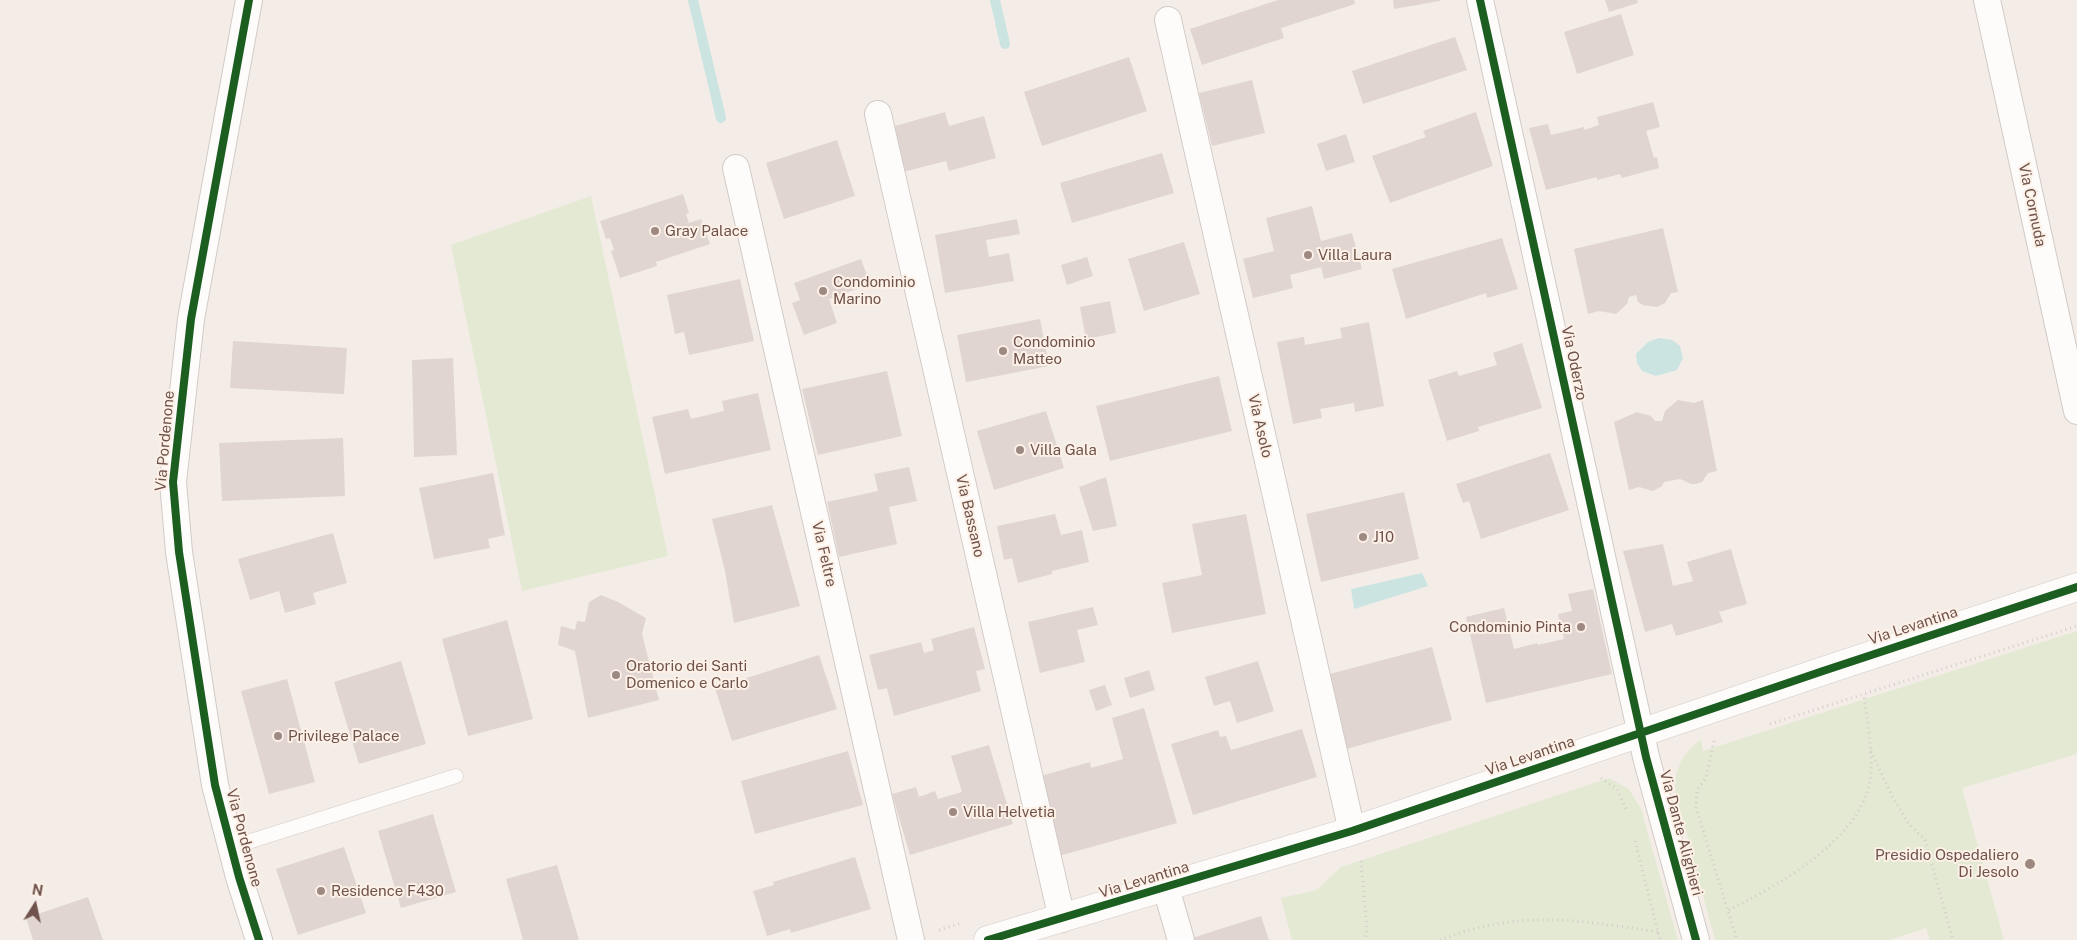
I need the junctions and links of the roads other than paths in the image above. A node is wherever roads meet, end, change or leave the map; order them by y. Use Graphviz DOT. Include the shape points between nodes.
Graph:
graph roads {
  1 [pos="249,0"];
  2 [pos="1480,0"];
  3 [pos="1987,0"];
  4 [pos="1168,20"];
  5 [pos="878,114"];
  6 [pos="736,168"];
  7 [pos="2077,411"];
  8 [pos="2077,587"];
  9 [pos="1641,732"];
  10 [pos="456,776"];
  11 [pos="1356,843"];
  12 [pos="232,848"];
  13 [pos="1166,888"];
  14 [pos="1062,919"];
  15 [pos="260,940"];
  16 [pos="911,940"];
  17 [pos="988,940"];
  18 [pos="1181,940"];
  19 [pos="1696,940"];
  1 -- 12 [label="street, Via Pordenone" via="192,319 172,482 178,552 214,776"];
  2 -- 9 [label="street, Via Oderzo"];
  3 -- 7 [label="street, Via Cornuda"];
  4 -- 11 [label="street, Via Asolo"];
  5 -- 14 [label="street, Via Bassano"];
  6 -- 16 [label="street, Via Feltre"];
  8 -- 9 [label="street, Via Levantina"];
  9 -- 11 [label="street, Via Levantina"];
  9 -- 19 [label="street, Via Dante Alighieri"];
  10 -- 12 [label="lane"];
  11 -- 13 [label="street, Via Levantina"];
  12 -- 15 [label="street, Via Pordenone"];
  13 -- 14 [label="street, Via Levantina"];
  13 -- 18 [label="street"];
  14 -- 17 [label="street, Via Levantina"];
}
